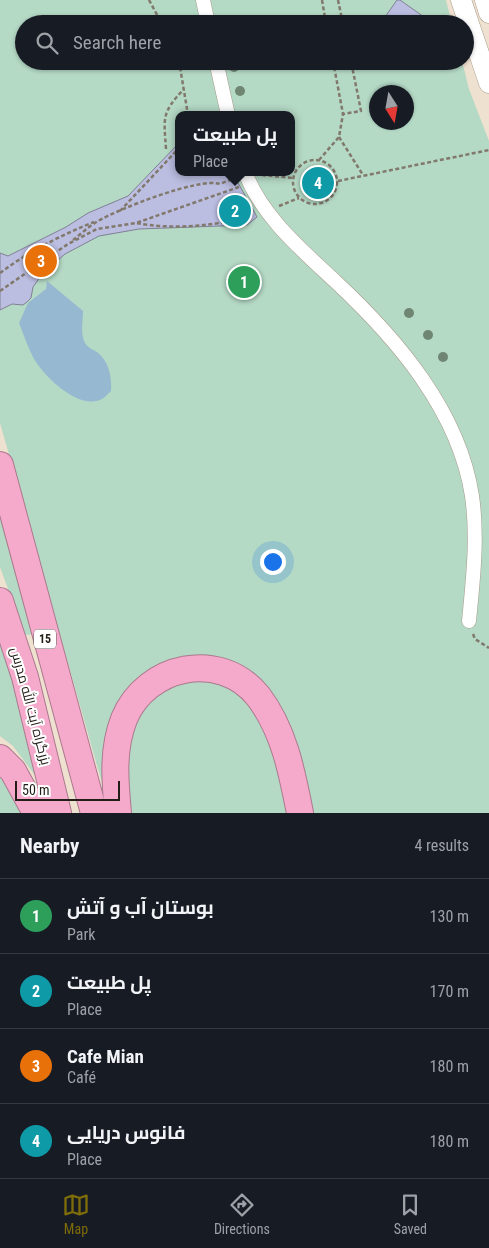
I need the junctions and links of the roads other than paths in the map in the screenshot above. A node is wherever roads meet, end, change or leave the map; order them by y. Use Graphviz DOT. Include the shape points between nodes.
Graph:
graph roads {
  1 [pos="203,0"];
  2 [pos="461,0"];
  3 [pos="484,0"];
  4 [pos="489,13"];
  5 [pos="206,15"];
  6 [pos="466,15"];
  7 [pos="474,39"];
  8 [pos="218,70"];
  9 [pos="489,83"];
  10 [pos="227,111"];
  11 [pos="247,176"];
  12 [pos="0,465"];
  13 [pos="0,601"];
  14 [pos="469,621"];
  15 [pos="0,758"];
  16 [pos="36,813"];
  17 [pos="58,813"];
  18 [pos="94,813"];
  19 [pos="118,813"];
  20 [pos="300,813"];
  1 -- 5 [label="street"];
  2 -- 6 [label="street"];
  3 -- 4 [label="street"];
  7 -- 9 [label="street"];
  8 -- 10 [label="street"];
  11 -- 14 [label="street" via="266,211 374,319 417,373 450,426 466,473 475,520"];
  12 -- 18 [label="highway, 15"];
  13 -- 17 [label="highway, بزرگراه آیت الله مدرس / 15" via="25,677"];
  15 -- 16 [label="highway" via="13,770"];
  19 -- 20 [label="highway" via="115,757 128,713 149,684 195,668 214,669 232,675 257,695 279,729"];
}
